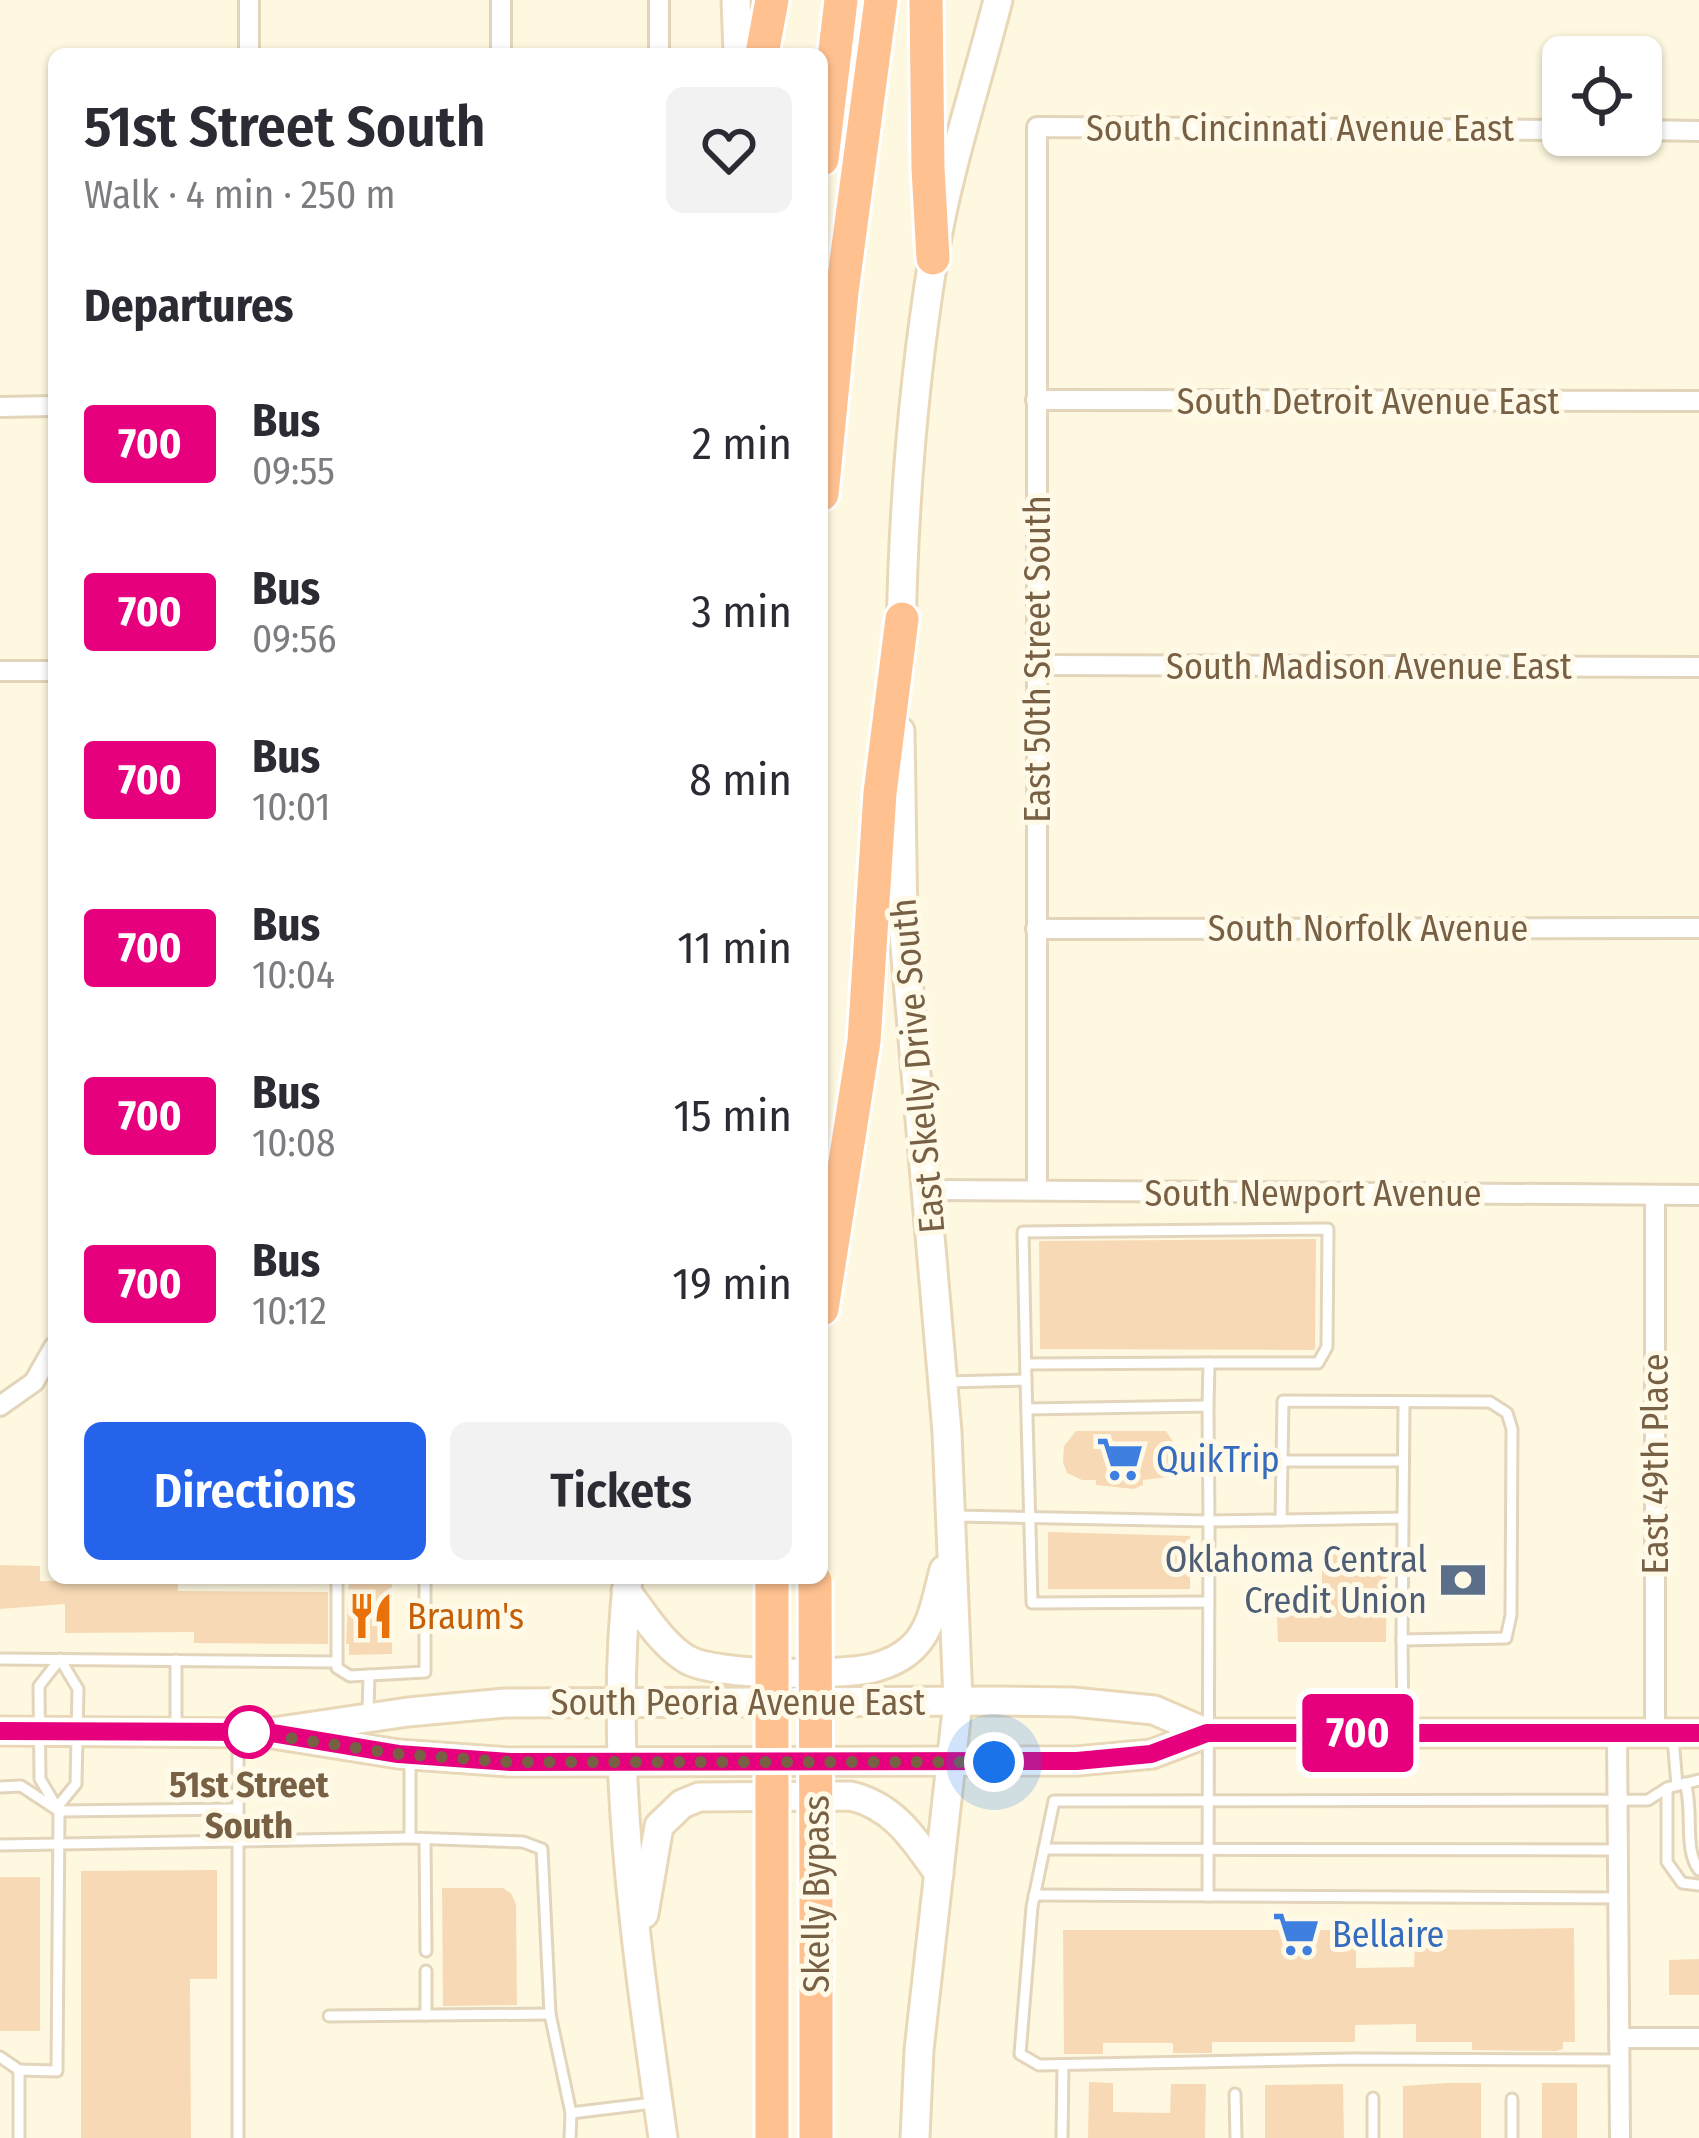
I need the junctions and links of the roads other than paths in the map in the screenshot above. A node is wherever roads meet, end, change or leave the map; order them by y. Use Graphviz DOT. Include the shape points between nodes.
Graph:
graph roads {
  1 [pos="249,0"];
  2 [pos="501,0"];
  3 [pos="659,0"];
  4 [pos="736,0"];
  5 [pos="772,0"];
  6 [pos="841,0"];
  7 [pos="881,0"];
  8 [pos="926,0"];
  9 [pos="998,0"];
  10 [pos="249,48"];
  11 [pos="501,48"];
  12 [pos="658,48"];
  13 [pos="738,48"];
  14 [pos="763,48"];
  15 [pos="828,109"];
  16 [pos="1037,127"];
  17 [pos="1542,130"];
  18 [pos="1662,130"];
  19 [pos="1699,130"];
  20 [pos="933,259"];
  21 [pos="1036,400"];
  22 [pos="1699,401"];
  23 [pos="48,406"];
  24 [pos="0,407"];
  25 [pos="828,433"];
  26 [pos="902,619"];
  27 [pos="1039,665"];
  28 [pos="1699,667"];
  29 [pos="0,671"];
  30 [pos="48,671"];
  31 [pos="1036,928"];
  32 [pos="1699,928"];
  33 [pos="926,1190"];
  34 [pos="1037,1190"];
  35 [pos="1699,1195"];
  36 [pos="1655,1196"];
  37 [pos="828,1272"];
  38 [pos="48,1357"];
  39 [pos="1025,1364"];
  40 [pos="1209,1364"];
  41 [pos="1026,1380"];
  42 [pos="943,1382"];
  43 [pos="1404,1402"];
  44 [pos="0,1406"];
  45 [pos="1208,1406"];
  46 [pos="1027,1409"];
  47 [pos="1283,1461"];
  48 [pos="1403,1461"];
  49 [pos="1030,1518"];
  50 [pos="1403,1518"];
  51 [pos="1281,1520"];
  52 [pos="1209,1521"];
  53 [pos="951,1529"];
  54 [pos="338,1584"];
  55 [pos="425,1584"];
  56 [pos="627,1584"];
  57 [pos="772,1584"];
  58 [pos="815,1584"];
  59 [pos="1208,1602"];
  60 [pos="1402,1640"];
  61 [pos="0,1659"];
  62 [pos="59,1659"];
  63 [pos="176,1660"];
  64 [pos="338,1662"];
  65 [pos="369,1675"];
  66 [pos="958,1701"];
  67 [pos="623,1702"];
  68 [pos="368,1718"];
  69 [pos="0,1731"];
  70 [pos="40,1732"];
  71 [pos="76,1732"];
  72 [pos="176,1732"];
  73 [pos="252,1732"];
  74 [pos="1207,1733"];
  75 [pos="1403,1733"];
  76 [pos="1617,1733"];
  77 [pos="1676,1733"];
  78 [pos="410,1755"];
  79 [pos="625,1762"];
  80 [pos="953,1762"];
  81 [pos="1699,1780"];
  82 [pos="1676,1785"];
  83 [pos="0,1787"];
  84 [pos="1617,1799"];
  85 [pos="1208,1800"];
  86 [pos="58,1808"];
  87 [pos="238,1809"];
  88 [pos="410,1838"];
  89 [pos="238,1840"];
  90 [pos="425,1840"];
  91 [pos="0,1845"];
  92 [pos="59,1846"];
  93 [pos="1208,1848"];
  94 [pos="1044,1849"];
  95 [pos="1618,1850"];
  96 [pos="1699,1870"];
  97 [pos="939,1874"];
  98 [pos="1699,1885"];
  99 [pos="1034,1895"];
  100 [pos="1208,1896"];
  101 [pos="1618,1898"];
  102 [pos="426,1951"];
  103 [pos="638,1953"];
  104 [pos="426,1971"];
  105 [pos="550,2014"];
  106 [pos="426,2015"];
  107 [pos="328,2016"];
  108 [pos="1619,2038"];
  109 [pos="1699,2038"];
  110 [pos="0,2057"];
  111 [pos="1619,2060"];
  112 [pos="1063,2065"];
  113 [pos="19,2070"];
  114 [pos="1235,2094"];
  115 [pos="1373,2098"];
  116 [pos="1512,2098"];
  117 [pos="658,2102"];
  118 [pos="571,2113"];
  119 [pos="19,2138"];
  120 [pos="238,2138"];
  121 [pos="570,2138"];
  122 [pos="663,2138"];
  123 [pos="772,2138"];
  124 [pos="816,2138"];
  125 [pos="915,2138"];
  126 [pos="1062,2138"];
  127 [pos="1236,2138"];
  128 [pos="1373,2138"];
  129 [pos="1512,2138"];
  130 [pos="1620,2138"];
  1 -- 10 [label="street"];
  2 -- 11 [label="street"];
  3 -- 12 [label="street"];
  4 -- 13 [label="main road"];
  5 -- 14 [label="highway"];
  6 -- 15 [label="highway"];
  7 -- 25 [label="highway"];
  8 -- 20 [label="highway"];
  9 -- 20 [label="main road, East Skelly Drive South"];
  16 -- 17 [label="street, South Cincinnati Avenue East"];
  16 -- 21 [label="street, East 50th Street South"];
  18 -- 19 [label="street"];
  20 -- 26 [label="main road, East Skelly Drive South"];
  21 -- 22 [label="street, South Detroit Avenue East"];
  21 -- 27 [label="street, East 50th Street South"];
  23 -- 24 [label="street"];
  26 -- 33 [label="main road, East Skelly Drive South" via="903,923"];
  26 -- 37 [label="highway" via="880,793 864,1041"];
  27 -- 28 [label="street, South Madison Avenue East"];
  27 -- 31 [label="street, East 50th Street South"];
  29 -- 30 [label="street"];
  31 -- 32 [label="street, South Norfolk Avenue"];
  31 -- 34 [label="street, East 50th Street South"];
  33 -- 34 [label="street, South Newport Avenue"];
  33 -- 42 [label="main road, East Skelly Drive South"];
  34 -- 36 [label="street, South Newport Avenue"];
  35 -- 36 [label="street, South Newport Avenue"];
  36 -- 77 [label="street, East 49th Place"];
  38 -- 44 [label="street" via="34,1382"];
  39 -- 40 [label="lane"];
  39 -- 40 [label="lane" via="1023,1232 1328,1229 1327,1347 1318,1363"];
  39 -- 41 [label="lane"];
  40 -- 45 [label="lane"];
  41 -- 42 [label="lane"];
  41 -- 46 [label="lane"];
  42 -- 53 [label="main road, East Skelly Drive South"];
  43 -- 47 [label="lane" via="1283,1401"];
  43 -- 48 [label="lane"];
  43 -- 60 [label="lane" via="1490,1402 1507,1413 1511,1615 1506,1638"];
  45 -- 46 [label="lane"];
  45 -- 52 [label="lane"];
  46 -- 49 [label="lane"];
  47 -- 48 [label="lane"];
  47 -- 51 [label="lane"];
  48 -- 50 [label="lane"];
  49 -- 52 [label="lane"];
  49 -- 53 [label="lane"];
  49 -- 59 [label="lane" via="1032,1604"];
  50 -- 51 [label="lane"];
  50 -- 60 [label="lane"];
  51 -- 52 [label="lane"];
  52 -- 59 [label="lane"];
  53 -- 56 [label="main road" via="925,1632 904,1655 871,1668 705,1666 671,1647"];
  53 -- 66 [label="main road, East Skelly Drive South"];
  54 -- 64 [label="lane"];
  55 -- 65 [label="lane" via="424,1672"];
  56 -- 67 [label="main road"];
  57 -- 123 [label="highway, Skelly Bypass, bridge"];
  58 -- 124 [label="highway, Skelly Bypass, bridge"];
  59 -- 74 [label="lane"];
  60 -- 75 [label="lane"];
  61 -- 62 [label="lane"];
  62 -- 63 [label="lane"];
  62 -- 70 [label="lane" via="39,1686"];
  62 -- 71 [label="lane" via="78,1689"];
  63 -- 64 [label="lane"];
  63 -- 72 [label="lane"];
  64 -- 65 [label="lane" via="350,1676"];
  65 -- 68 [label="lane"];
  66 -- 67 [label="main road, South Peoria Avenue East"];
  66 -- 74 [label="main road, South Peoria Avenue East" via="1154,1710"];
  66 -- 80 [label="main road, East Skelly Drive South"];
  67 -- 68 [label="main road, South Peoria Avenue East" via="505,1703"];
  67 -- 79 [label="main road"];
  68 -- 73 [label="main road, South Peoria Avenue East"];
  69 -- 70 [label="main road, South Peoria Avenue East"];
  70 -- 71 [label="main road, South Peoria Avenue East"];
  70 -- 86 [label="lane" via="40,1779"];
  71 -- 72 [label="main road, South Peoria Avenue East"];
  71 -- 86 [label="lane" via="76,1784"];
  72 -- 73 [label="main road, South Peoria Avenue East"];
  73 -- 78 [label="main road, South Peoria Avenue East"];
  73 -- 87 [label="lane"];
  74 -- 75 [label="main road, South Peoria Avenue East"];
  74 -- 80 [label="main road, South Peoria Avenue East" via="1151,1754"];
  74 -- 85 [label="lane"];
  75 -- 76 [label="main road, South Peoria Avenue East"];
  76 -- 77 [label="main road, South Peoria Avenue East"];
  76 -- 84 [label="street"];
  77 -- 82 [label="lane"];
  78 -- 79 [label="main road, South Peoria Avenue East"];
  78 -- 88 [label="lane"];
  79 -- 80 [label="main road, South Peoria Avenue East"];
  79 -- 103 [label="main road"];
  80 -- 97 [label="main road, East Skelly Drive South"];
  81 -- 82 [label="lane"];
  82 -- 84 [label="lane" via="1648,1800"];
  82 -- 96 [label="lane" via="1692,1802"];
  82 -- 98 [label="lane" via="1667,1862 1682,1883"];
  83 -- 86 [label="lane" via="21,1786"];
  84 -- 85 [label="lane"];
  84 -- 95 [label="street"];
  85 -- 93 [label="lane"];
  85 -- 94 [label="lane" via="1054,1801"];
  86 -- 87 [label="lane"];
  86 -- 92 [label="lane"];
  87 -- 89 [label="lane"];
  88 -- 89 [label="lane"];
  88 -- 90 [label="lane"];
  89 -- 92 [label="lane"];
  89 -- 120 [label="lane"];
  90 -- 102 [label="lane"];
  90 -- 105 [label="lane" via="542,1849"];
  91 -- 92 [label="lane"];
  92 -- 113 [label="lane" via="57,2071"];
  93 -- 94 [label="lane"];
  93 -- 95 [label="lane"];
  93 -- 100 [label="lane"];
  94 -- 99 [label="lane"];
  95 -- 101 [label="street"];
  97 -- 103 [label="main road" via="901,1821 871,1801 699,1797 659,1826"];
  97 -- 125 [label="main road, East Skelly Drive South"];
  99 -- 100 [label="lane"];
  99 -- 112 [label="lane" via="1020,2054"];
  100 -- 101 [label="lane"];
  101 -- 108 [label="street"];
  103 -- 117 [label="main road"];
  104 -- 106 [label="lane"];
  105 -- 106 [label="lane"];
  105 -- 118 [label="lane"];
  106 -- 107 [label="lane"];
  108 -- 109 [label="street"];
  108 -- 111 [label="street"];
  110 -- 113 [label="lane"];
  111 -- 112 [label="lane"];
  111 -- 130 [label="street"];
  112 -- 126 [label="lane"];
  113 -- 119 [label="lane"];
  114 -- 127 [label="lane"];
  115 -- 128 [label="lane"];
  116 -- 129 [label="lane"];
  117 -- 118 [label="lane"];
  117 -- 122 [label="main road"];
  118 -- 121 [label="lane"];
}
